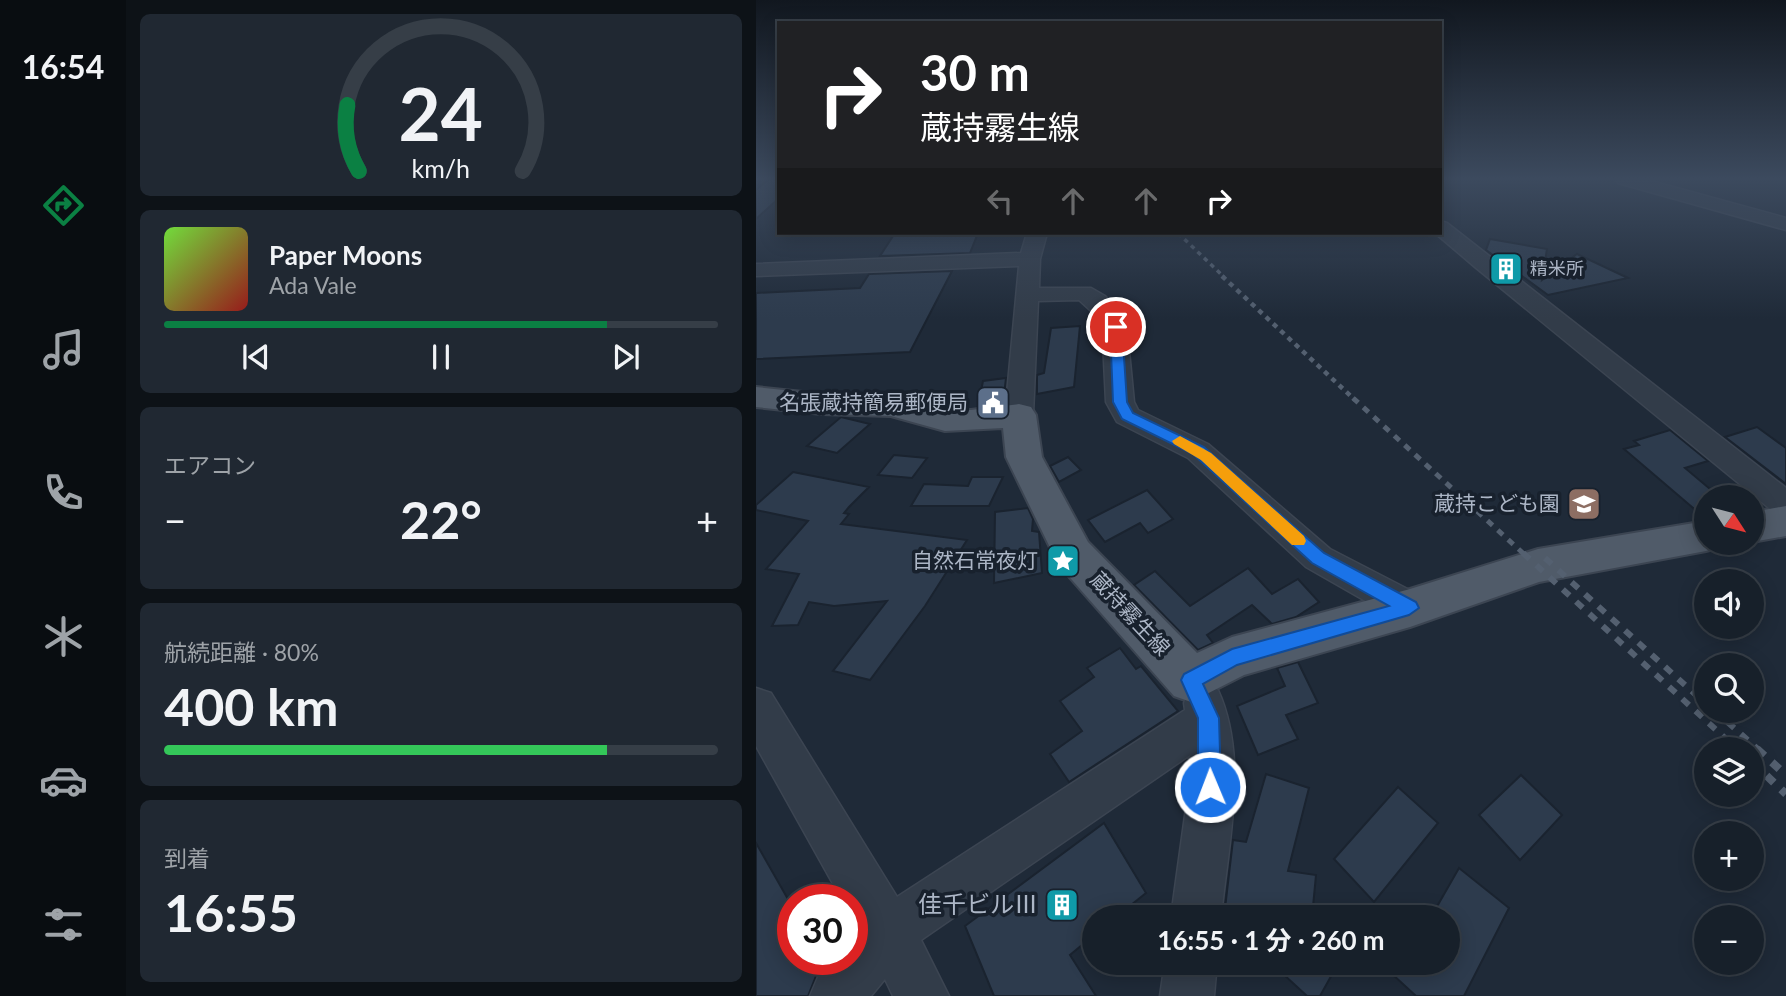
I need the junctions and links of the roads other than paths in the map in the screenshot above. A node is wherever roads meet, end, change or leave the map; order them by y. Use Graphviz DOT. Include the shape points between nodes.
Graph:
graph roads {
  1 [pos="1442,229"];
  2 [pos="1036,235"];
  3 [pos="1030,259"];
  4 [pos="756,270"];
  5 [pos="1028,295"];
  6 [pos="756,397"];
  7 [pos="1019,415"];
  8 [pos="1786,505"];
  9 [pos="1786,521"];
  10 [pos="1764,525"];
  11 [pos="1694,538"];
  12 [pos="1409,608"];
  13 [pos="1200,699"];
  14 [pos="756,707"];
  15 [pos="1197,905"];
  16 [pos="889,932"];
  17 [pos="1189,975"];
  18 [pos="837,996"];
  19 [pos="922,996"];
  20 [pos="1187,996"];
  1 -- 8 [label="street"];
  2 -- 3 [label="street"];
  3 -- 4 [label="street"];
  3 -- 5 [label="street"];
  5 -- 7 [label="street"];
  5 -- 12 [label="street" via="1083,293 1097,301 1116,327 1120,402 1127,416 1198,451 1318,558"];
  6 -- 7 [label="main road" via="891,406 945,420"];
  7 -- 13 [label="main road, 蔵持霧生線" via="1024,457 1073,553"];
  9 -- 10 [label="main road"];
  11 -- 12 [label="main road" via="1538,566"];
  12 -- 13 [label="main road" via="1232,658"];
  13 -- 15 [label="street" via="1210,787"];
  13 -- 16 [label="street"];
  14 -- 16 [label="street"];
  16 -- 18 [label="street"];
  16 -- 19 [label="street"];
  17 -- 20 [label="street"];
}
